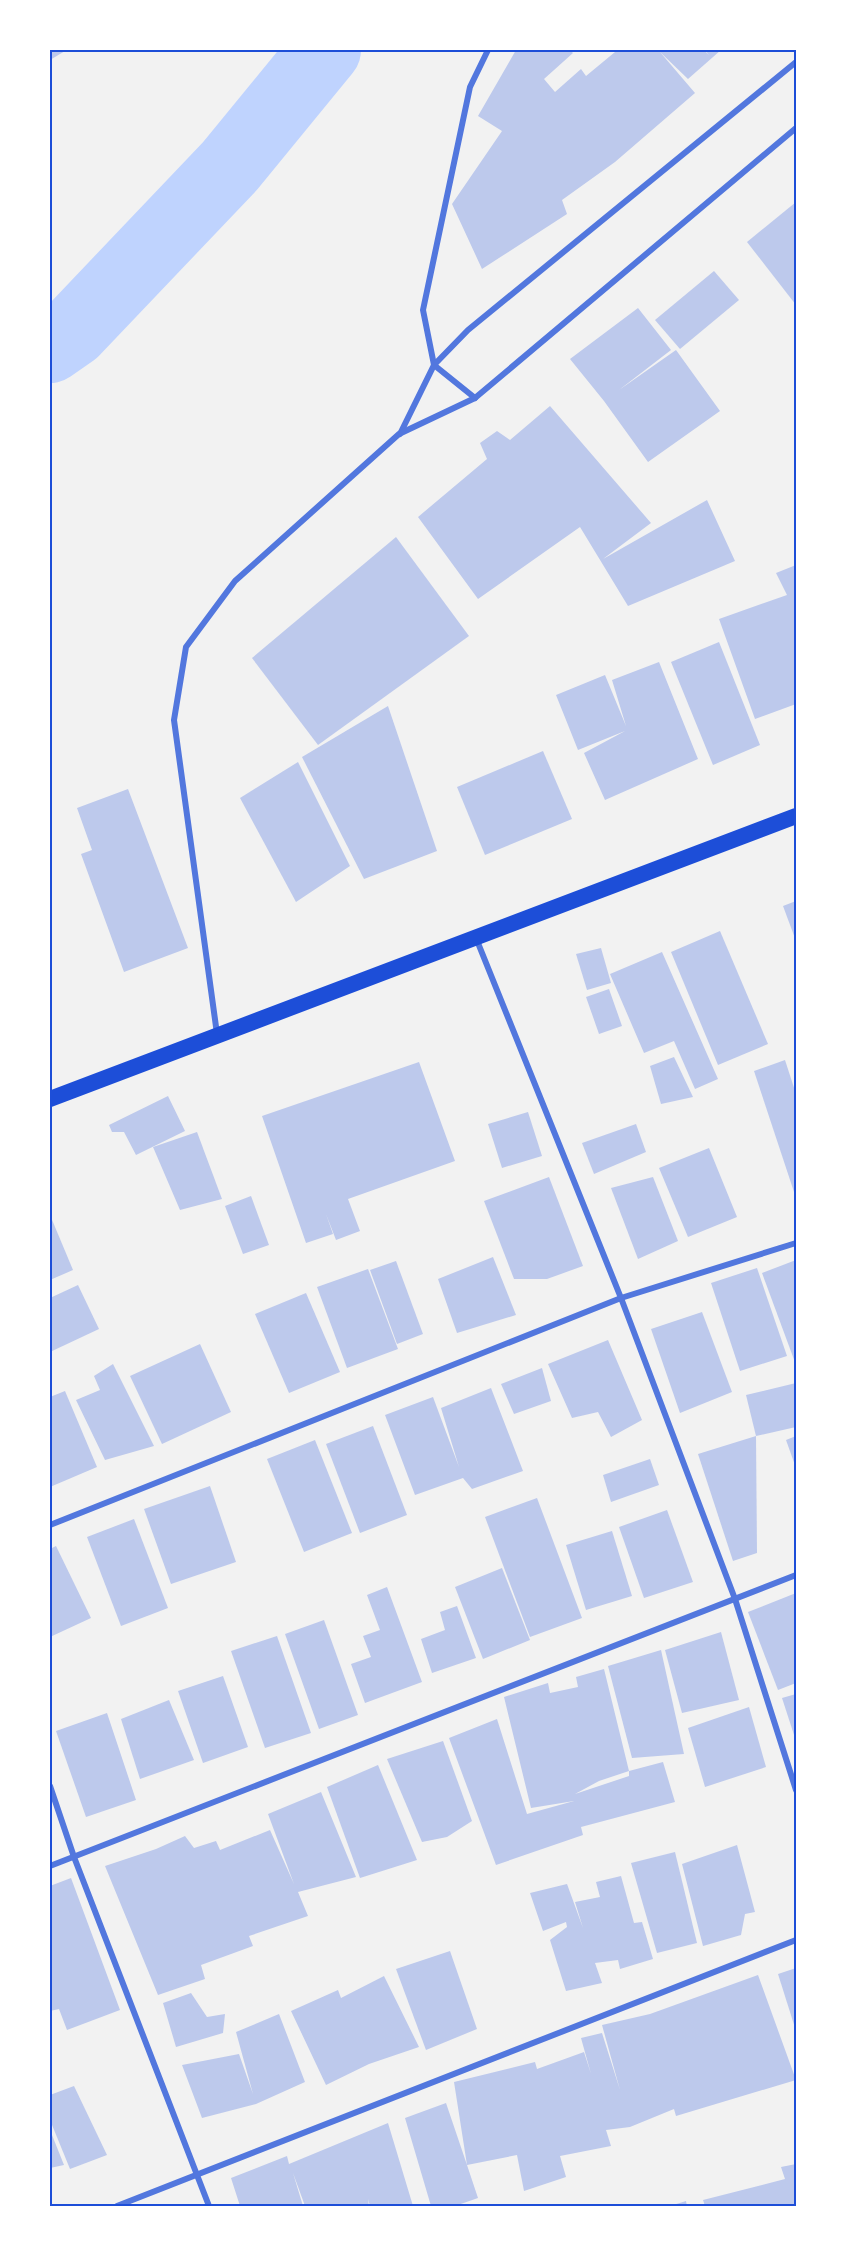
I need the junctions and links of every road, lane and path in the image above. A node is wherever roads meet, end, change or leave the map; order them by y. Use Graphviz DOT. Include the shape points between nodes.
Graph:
graph roads {
  1 [pos="488,50"];
  2 [pos="796,62"];
  3 [pos="796,128"];
  4 [pos="434,365"];
  5 [pos="475,398"];
  6 [pos="399,434"];
  7 [pos="796,816"];
  8 [pos="476,937"];
  9 [pos="217,1035"];
  10 [pos="50,1099"];
  11 [pos="796,1243"];
  12 [pos="621,1298"];
  13 [pos="50,1525"];
  14 [pos="796,1575"];
  15 [pos="735,1599"];
  16 [pos="50,1786"];
  17 [pos="796,1790"];
  18 [pos="74,1857"];
  19 [pos="50,1866"];
  20 [pos="796,1940"];
  21 [pos="197,2176"];
  22 [pos="117,2206"];
  23 [pos="208,2206"];
  1 -- 4 [label="street" via="470,87 423,310"];
  2 -- 4 [label="street" via="468,330"];
  3 -- 5 [label="street"];
  4 -- 5 [label="street"];
  4 -- 6 [label="street"];
  5 -- 6 [label="street"];
  6 -- 9 [label="street" via="235,581 186,647 174,720"];
  7 -- 8 [label="highway"];
  8 -- 9 [label="highway"];
  8 -- 12 [label="street"];
  9 -- 10 [label="highway"];
  11 -- 12 [label="street"];
  12 -- 13 [label="street"];
  12 -- 15 [label="street"];
  14 -- 15 [label="street"];
  15 -- 17 [label="street"];
  15 -- 18 [label="street"];
  16 -- 18 [label="street"];
  18 -- 19 [label="street"];
  18 -- 21 [label="street"];
  20 -- 21 [label="street"];
  21 -- 22 [label="street"];
  21 -- 23 [label="street"];
}
